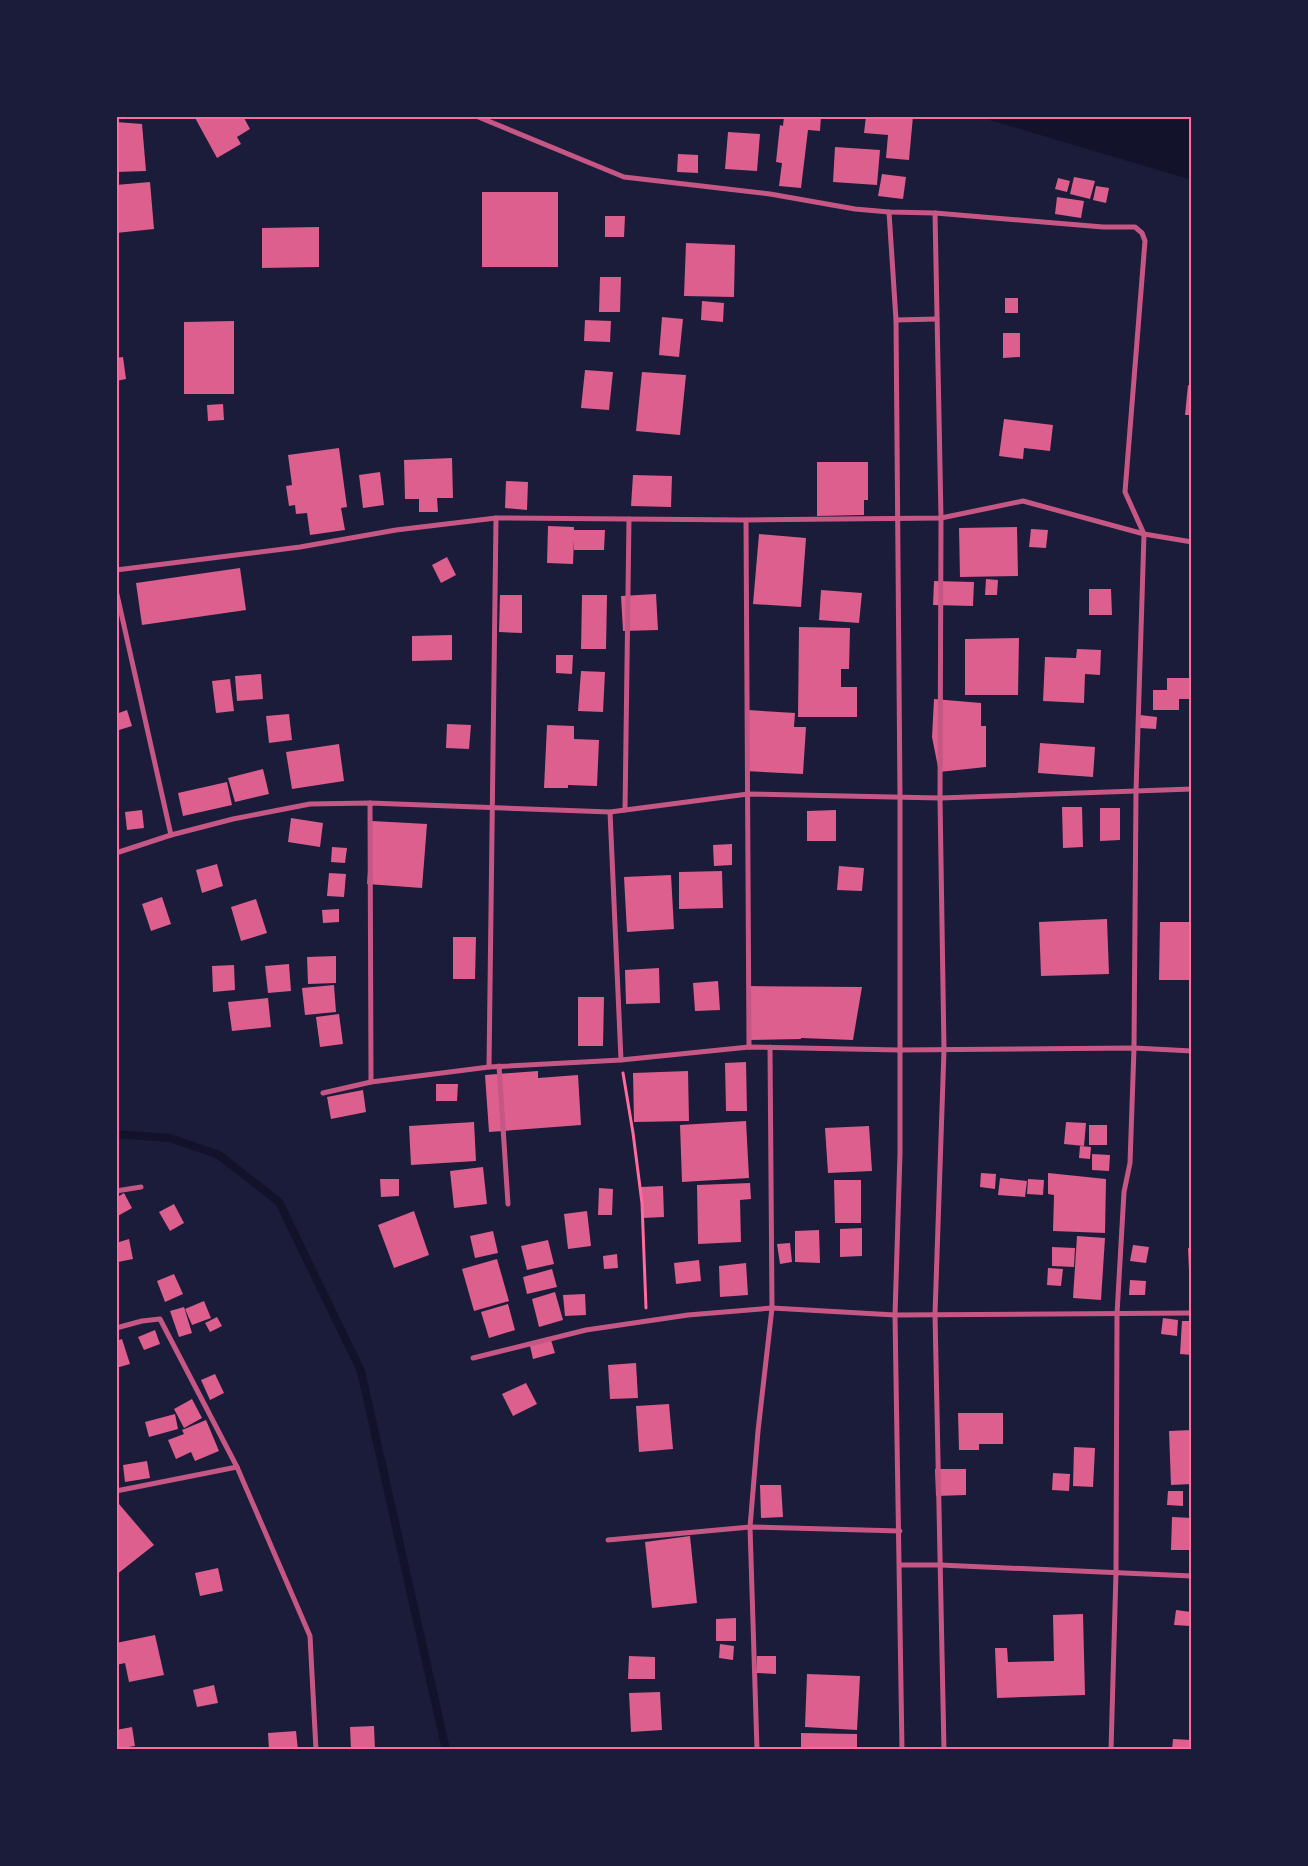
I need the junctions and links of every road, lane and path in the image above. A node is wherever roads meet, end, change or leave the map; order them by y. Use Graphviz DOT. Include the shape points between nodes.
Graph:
graph roads {
  1 [pos="476,116"];
  2 [pos="889,212"];
  3 [pos="935,213"];
  4 [pos="937,319"];
  5 [pos="896,320"];
  6 [pos="496,518"];
  7 [pos="941,518"];
  8 [pos="629,519"];
  9 [pos="897,519"];
  10 [pos="746,520"];
  11 [pos="1144,534"];
  12 [pos="1192,542"];
  13 [pos="116,570"];
  14 [pos="116,590"];
  15 [pos="1192,789"];
  16 [pos="1136,791"];
  17 [pos="748,794"];
  18 [pos="900,798"];
  19 [pos="940,798"];
  20 [pos="370,803"];
  21 [pos="493,807"];
  22 [pos="626,810"];
  23 [pos="610,812"];
  24 [pos="171,835"];
  25 [pos="116,853"];
  26 [pos="749,1047"];
  27 [pos="770,1047"];
  28 [pos="1134,1048"];
  29 [pos="900,1050"];
  30 [pos="944,1050"];
  31 [pos="1192,1051"];
  32 [pos="621,1060"];
  33 [pos="498,1066"];
  34 [pos="488,1067"];
  35 [pos="371,1082"];
  36 [pos="323,1093"];
  37 [pos="141,1187"];
  38 [pos="116,1190"];
  39 [pos="508,1204"];
  40 [pos="772,1308"];
  41 [pos="1192,1313"];
  42 [pos="935,1314"];
  43 [pos="1117,1314"];
  44 [pos="895,1315"];
  45 [pos="646,1321"];
  46 [pos="116,1328"];
  47 [pos="473,1358"];
  48 [pos="237,1467"];
  49 [pos="116,1491"];
  50 [pos="750,1527"];
  51 [pos="900,1531"];
  52 [pos="608,1540"];
  53 [pos="940,1564"];
  54 [pos="900,1565"];
  55 [pos="1116,1572"];
  56 [pos="1192,1576"];
  57 [pos="316,1750"];
  58 [pos="757,1750"];
  59 [pos="902,1750"];
  60 [pos="944,1750"];
  61 [pos="1111,1750"];
  1 -- 2 [label="street" via="624,177"];
  2 -- 3 [label="street"];
  2 -- 5 [label="street"];
  3 -- 4 [label="street"];
  3 -- 11 [label="street" via="1135,227 1142,233 1145,241 1125,492"];
  4 -- 5 [label="street"];
  4 -- 7 [label="street"];
  5 -- 9 [label="street"];
  6 -- 8 [label="street"];
  6 -- 13 [label="street"];
  6 -- 21 [label="street"];
  7 -- 9 [label="street"];
  7 -- 11 [label="street" via="1023,501"];
  7 -- 19 [label="street"];
  8 -- 10 [label="street"];
  8 -- 22 [label="street"];
  9 -- 10 [label="street"];
  9 -- 18 [label="street"];
  10 -- 17 [label="street"];
  11 -- 12 [label="street"];
  11 -- 16 [label="street"];
  14 -- 24 [label="street"];
  15 -- 16 [label="street"];
  16 -- 19 [label="street"];
  16 -- 28 [label="street"];
  17 -- 18 [label="street"];
  17 -- 22 [label="street"];
  17 -- 26 [label="street"];
  18 -- 19 [label="street"];
  18 -- 29 [label="street"];
  19 -- 30 [label="street"];
  20 -- 21 [label="street"];
  20 -- 24 [label="street" via="310,804"];
  20 -- 35 [label="street"];
  21 -- 23 [label="street"];
  21 -- 34 [label="street"];
  22 -- 23 [label="street"];
  23 -- 32 [label="street"];
  24 -- 25 [label="street"];
  26 -- 27 [label="street"];
  26 -- 32 [label="street"];
  27 -- 29 [label="street"];
  27 -- 40 [label="street"];
  28 -- 30 [label="street"];
  28 -- 31 [label="street"];
  28 -- 43 [label="street" via="1130,1162 1124,1192"];
  29 -- 30 [label="street"];
  29 -- 44 [label="street"];
  30 -- 42 [label="street"];
  32 -- 33 [label="street"];
  32 -- 45 [label="path" via="642,1203"];
  33 -- 34 [label="street"];
  33 -- 39 [label="street"];
  34 -- 35 [label="street"];
  35 -- 36 [label="street"];
  37 -- 38 [label="street"];
  40 -- 44 [label="street"];
  40 -- 45 [label="street"];
  40 -- 50 [label="street"];
  41 -- 43 [label="street"];
  42 -- 43 [label="street"];
  42 -- 44 [label="street"];
  42 -- 53 [label="street"];
  43 -- 55 [label="street"];
  44 -- 51 [label="street"];
  45 -- 47 [label="street" via="586,1330"];
  46 -- 48 [label="street" via="160,1319"];
  48 -- 49 [label="street"];
  48 -- 57 [label="street" via="310,1636"];
  50 -- 51 [label="street"];
  50 -- 52 [label="street"];
  50 -- 58 [label="street"];
  51 -- 54 [label="street"];
  53 -- 54 [label="street"];
  53 -- 55 [label="street"];
  53 -- 60 [label="street"];
  54 -- 59 [label="street"];
  55 -- 56 [label="street"];
  55 -- 61 [label="street"];
}
